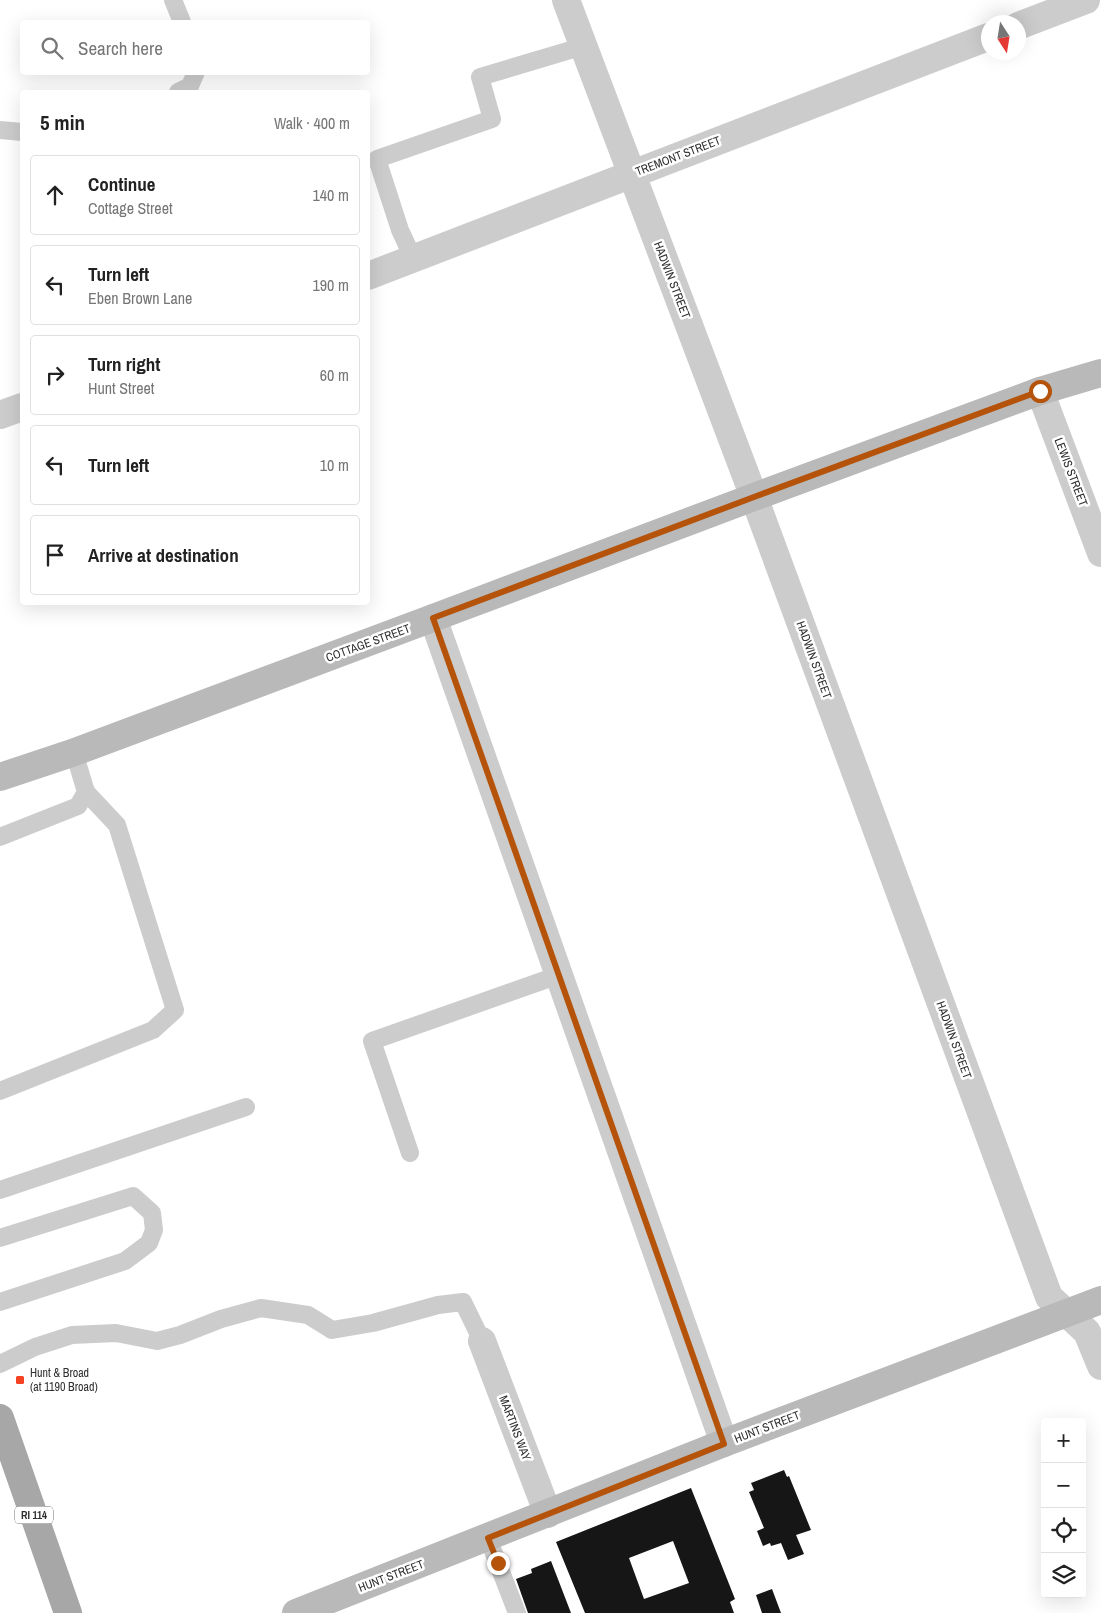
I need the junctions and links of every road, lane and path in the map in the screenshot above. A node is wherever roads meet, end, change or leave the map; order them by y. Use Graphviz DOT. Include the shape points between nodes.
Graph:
graph roads {
  1 [pos="173,0"];
  2 [pos="566,0"];
  3 [pos="1086,0"];
  4 [pos="181,20"];
  5 [pos="1026,23"];
  6 [pos="981,40"];
  7 [pos="584,46"];
  8 [pos="195,75"];
  9 [pos="182,90"];
  10 [pos="0,130"];
  11 [pos="20,132"];
  12 [pos="632,173"];
  13 [pos="413,258"];
  14 [pos="370,275"];
  15 [pos="1101,373"];
  16 [pos="1040,391"];
  17 [pos="20,408"];
  18 [pos="0,415"];
  19 [pos="754,497"];
  20 [pos="1101,553"];
  21 [pos="433,618"];
  22 [pos="74,752"];
  23 [pos="0,777"];
  24 [pos="86,792"];
  25 [pos="0,837"];
  26 [pos="559,975"];
  27 [pos="0,1091"];
  28 [pos="246,1107"];
  29 [pos="410,1153"];
  30 [pos="0,1190"];
  31 [pos="0,1238"];
  32 [pos="1101,1300"];
  33 [pos="0,1302"];
  34 [pos="1068,1314"];
  35 [pos="482,1341"];
  36 [pos="0,1364"];
  37 [pos="1101,1366"];
  38 [pos="0,1418"];
  39 [pos="724,1444"];
  40 [pos="548,1514"];
  41 [pos="488,1538"];
  42 [pos="68,1613"];
  43 [pos="296,1613"];
  44 [pos="517,1613"];
  1 -- 4 [label="lane"];
  2 -- 7 [label="street, HADWIN STREET"];
  3 -- 5 [label="street"];
  6 -- 12 [label="street, TREMONT STREET"];
  7 -- 12 [label="street, HADWIN STREET"];
  7 -- 13 [label="lane" via="480,77 492,119 377,159 400,230"];
  8 -- 9 [label="lane" via="190,86"];
  10 -- 11 [label="lane"];
  12 -- 13 [label="street, TREMONT STREET"];
  12 -- 19 [label="street, HADWIN STREET"];
  13 -- 14 [label="street, TREMONT STREET"];
  15 -- 16 [label="street, COTTAGE STREET"];
  16 -- 19 [label="street, COTTAGE STREET"];
  16 -- 20 [label="street, LEWIS STREET"];
  17 -- 18 [label="street"];
  19 -- 21 [label="street, COTTAGE STREET"];
  19 -- 34 [label="street, HADWIN STREET" via="1049,1297"];
  21 -- 22 [label="street, COTTAGE STREET"];
  21 -- 26 [label="street"];
  22 -- 23 [label="street, COTTAGE STREET"];
  22 -- 24 [label="lane"];
  24 -- 25 [label="lane" via="78,806"];
  24 -- 27 [label="lane" via="117,825 175,1010 153,1030"];
  26 -- 29 [label="lane" via="372,1040"];
  26 -- 39 [label="street"];
  28 -- 30 [label="lane"];
  31 -- 33 [label="lane" via="133,1196 152,1213 154,1230 149,1243 125,1261"];
  32 -- 34 [label="street, HUNT STREET"];
  34 -- 37 [label="street, HADWIN STREET" via="1087,1332"];
  34 -- 39 [label="street, HUNT STREET"];
  35 -- 36 [label="lane" via="463,1302 332,1330 308,1315 261,1308 157,1340 116,1333 72,1335 35,1347"];
  35 -- 40 [label="street, MARTINS WAY"];
  38 -- 42 [label="main road, RI 114"];
  39 -- 40 [label="street, HUNT STREET"];
  40 -- 41 [label="street, HUNT STREET"];
  41 -- 43 [label="street, HUNT STREET"];
  41 -- 44 [label="lane"];
}
